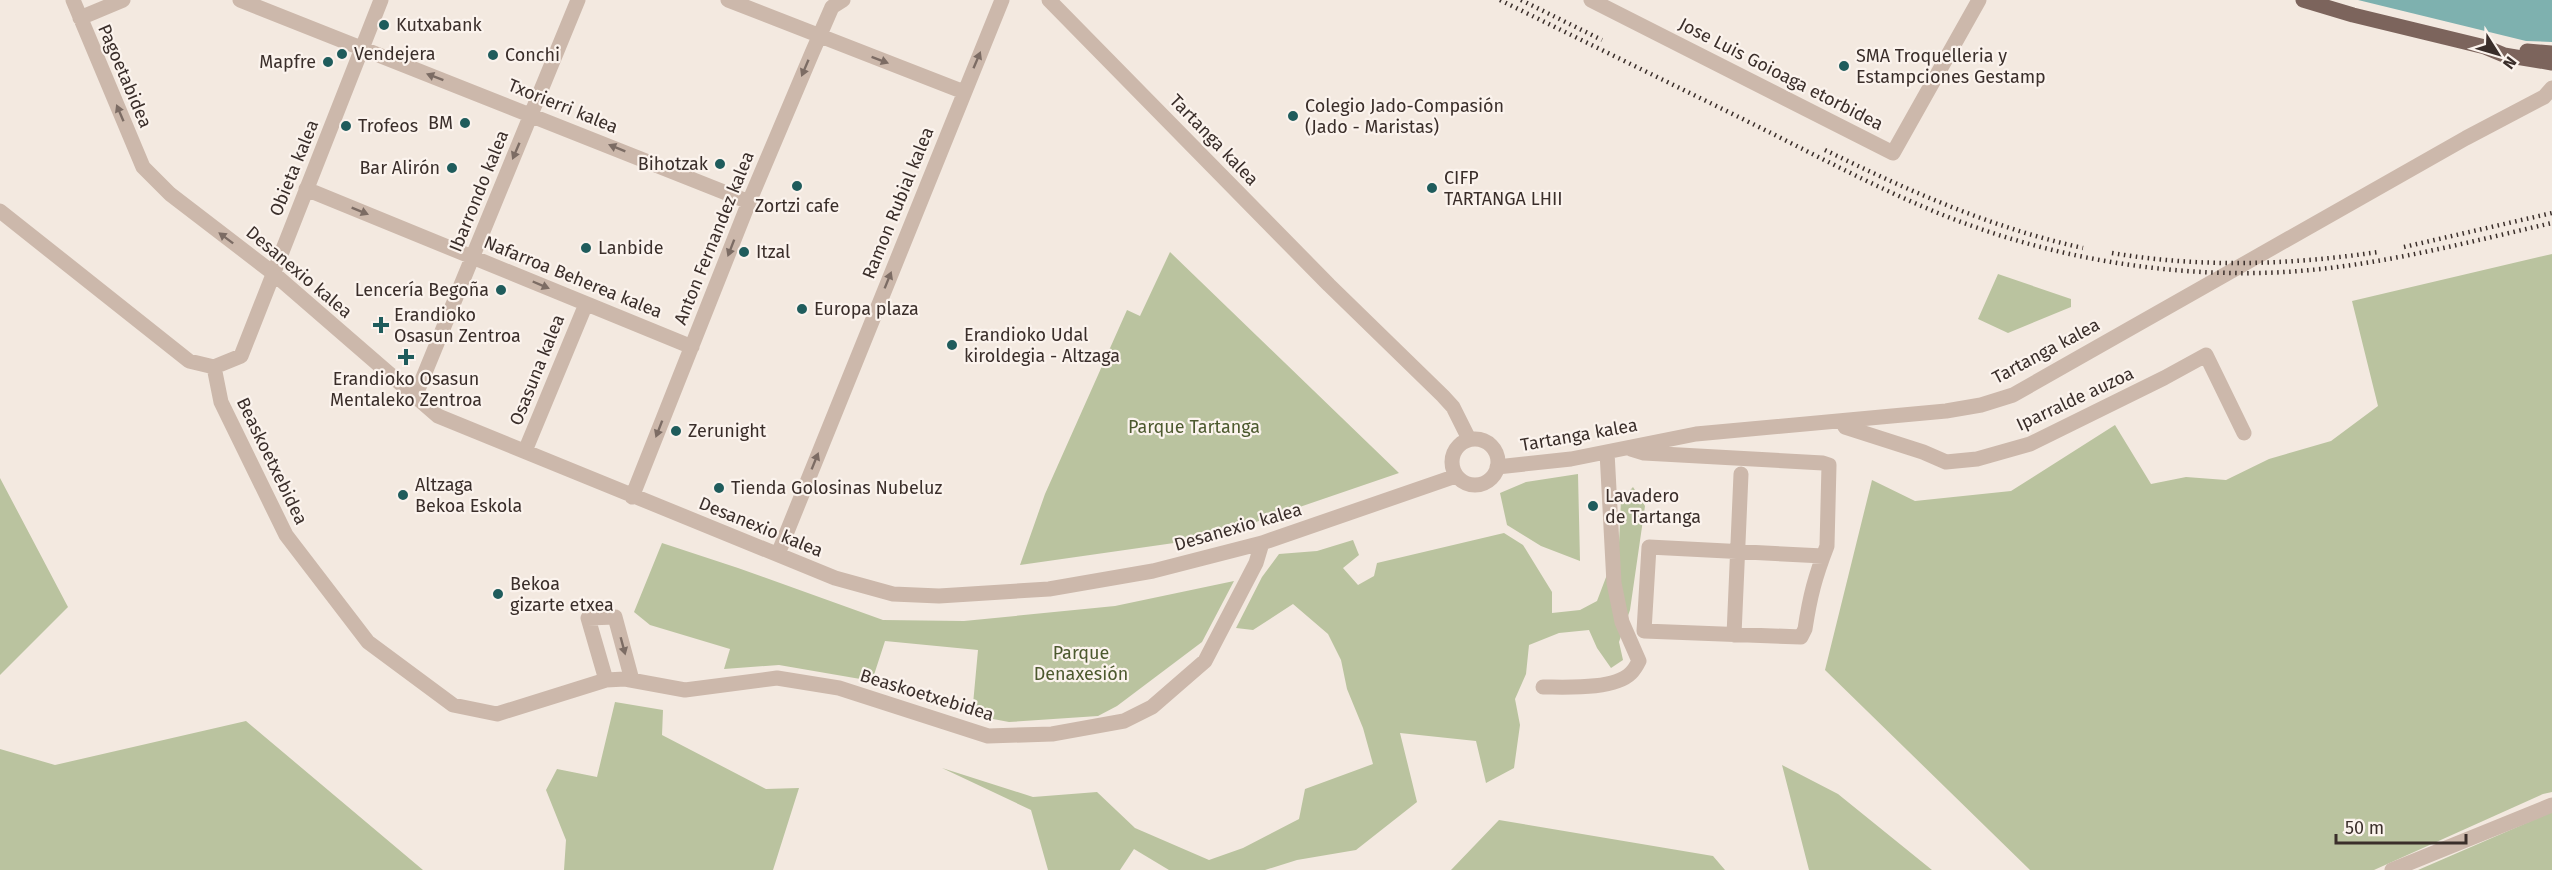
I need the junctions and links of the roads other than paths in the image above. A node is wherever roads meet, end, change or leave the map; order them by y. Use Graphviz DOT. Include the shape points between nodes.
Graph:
graph roads {
  1 [pos="73,0"];
  2 [pos="123,0"];
  3 [pos="240,0"];
  4 [pos="381,0"];
  5 [pos="578,0"];
  6 [pos="728,0"];
  7 [pos="843,0"];
  8 [pos="1002,0"];
  9 [pos="1049,0"];
  10 [pos="1591,0"];
  11 [pos="1979,0"];
  12 [pos="2303,0"];
  13 [pos="257,3"];
  14 [pos="80,18"];
  15 [pos="819,36"];
  16 [pos="2485,47"];
  17 [pos="362,49"];
  18 [pos="2552,52"];
  19 [pos="2552,63"];
  20 [pos="2552,88"];
  21 [pos="964,92"];
  22 [pos="531,114"];
  23 [pos="143,167"];
  24 [pos="306,189"];
  25 [pos="749,202"];
  26 [pos="0,211"];
  27 [pos="473,257"];
  28 [pos="273,273"];
  29 [pos="586,304"];
  30 [pos="692,347"];
  31 [pos="214,366"];
  32 [pos="415,397"];
  33 [pos="1842,421"];
  34 [pos="2244,433"];
  35 [pos="1469,440"];
  36 [pos="1628,447"];
  37 [pos="525,451"];
  38 [pos="1607,452"];
  39 [pos="1497,467"];
  40 [pos="1741,474"];
  41 [pos="1456,476"];
  42 [pos="632,497"];
  43 [pos="1262,543"];
  44 [pos="1738,552"];
  45 [pos="778,554"];
  46 [pos="1823,556"];
  47 [pos="1734,635"];
  48 [pos="606,680"];
  49 [pos="632,680"];
  50 [pos="1543,687"];
  51 [pos="2552,805"];
  52 [pos="2392,870"];
  1 -- 14 [label="street, Pagoetabidea"];
  2 -- 14 [label="street"];
  3 -- 13 [label="street, Txorierri kalea"];
  4 -- 17 [label="street, Obieta kalea"];
  5 -- 22 [label="street, Ibarrondo kalea"];
  6 -- 15 [label="street"];
  7 -- 15 [label="street, Anton Fernandez kalea" via="832,7"];
  21 -- 8 [label="street, Ramon Rubial kalea, one-way"];
  9 -- 35 [label="street, Tartanga kalea" via="1448,401"];
  10 -- 11 [label="street, Jose Luis Goioaga etorbidea" via="1893,153"];
  12 -- 16 [label="main road"];
  13 -- 17 [label="street, Txorierri kalea"];
  23 -- 14 [label="street, Pagoetabidea, one-way"];
  15 -- 21 [label="street, one-way"];
  15 -- 25 [label="street, Anton Fernandez kalea, one-way"];
  16 -- 18 [label="main road"];
  16 -- 19 [label="main road" via="2504,55"];
  22 -- 17 [label="street, Txorierri kalea, one-way"];
  17 -- 24 [label="street, Obieta kalea"];
  20 -- 33 [label="street, Tartanga kalea" via="2544,97 2013,394 1946,411"];
  45 -- 21 [label="street, Ramon Rubial kalea, one-way"];
  25 -- 22 [label="street, Txorierri kalea, one-way"];
  22 -- 27 [label="street, Ibarrondo kalea, one-way"];
  28 -- 23 [label="street, Desanexio kalea, one-way" via="170,194"];
  24 -- 27 [label="street, Nafarroa Beherea kalea, one-way"];
  24 -- 28 [label="street, Obieta kalea"];
  25 -- 30 [label="street, Anton Fernandez kalea, one-way"];
  26 -- 31 [label="street" via="189,361"];
  27 -- 29 [label="street, Nafarroa Beherea kalea, one-way"];
  27 -- 32 [label="street, Ibarrondo kalea"];
  28 -- 31 [label="street, Obieta kalea" via="241,356"];
  28 -- 32 [label="street, Desanexio kalea"];
  29 -- 30 [label="street, Nafarroa Beherea kalea"];
  29 -- 37 [label="street, Osasuna kalea"];
  30 -- 42 [label="street, Anton Fernandez kalea, one-way"];
  31 -- 48 [label="street, Beaskoetxebidea" via="221,402 286,535 368,642 453,705 497,714"];
  32 -- 37 [label="street, Desanexio kalea" via="438,416"];
  33 -- 34 [label="street, Iparralde auzoa" via="1845,427 1946,462 1977,459 2030,444 2206,355"];
  33 -- 36 [label="street, Tartanga kalea" via="1696,434"];
  35 -- 39 [label="street" via="1477,439 1491,446 1496,452"];
  35 -- 41 [label="street" via="1462,442 1453,454"];
  36 -- 38 [label="street, Tartanga kalea"];
  36 -- 46 [label="street" via="1644,453 1829,465 1827,546"];
  37 -- 42 [label="street, Desanexio kalea"];
  38 -- 39 [label="street, Tartanga kalea"];
  38 -- 50 [label="street" via="1614,583 1622,622 1639,661 1630,674 1616,681 1580,687"];
  39 -- 41 [label="street" via="1483,484 1468,484"];
  40 -- 44 [label="street"];
  41 -- 43 [label="street, Desanexio kalea"];
  42 -- 45 [label="street, Desanexio kalea"];
  43 -- 45 [label="street, Desanexio kalea" via="1153,571 1049,589 939,596 884,592 835,578"];
  43 -- 49 [label="street, Beaskoetxebidea" via="1256,563 1205,661 1152,707 1124,721 1052,734 988,736 829,686 777,678 685,690"];
  44 -- 46 [label="street"];
  44 -- 47 [label="street"];
  44 -- 47 [label="street" via="1649,548 1644,631"];
  46 -- 47 [label="street" via="1801,637"];
  48 -- 49 [label="street, Beaskoetxebidea"];
  48 -- 49 [label="street, one-way" via="588,618 615,617"];
  51 -- 52 [label="street"];
}
